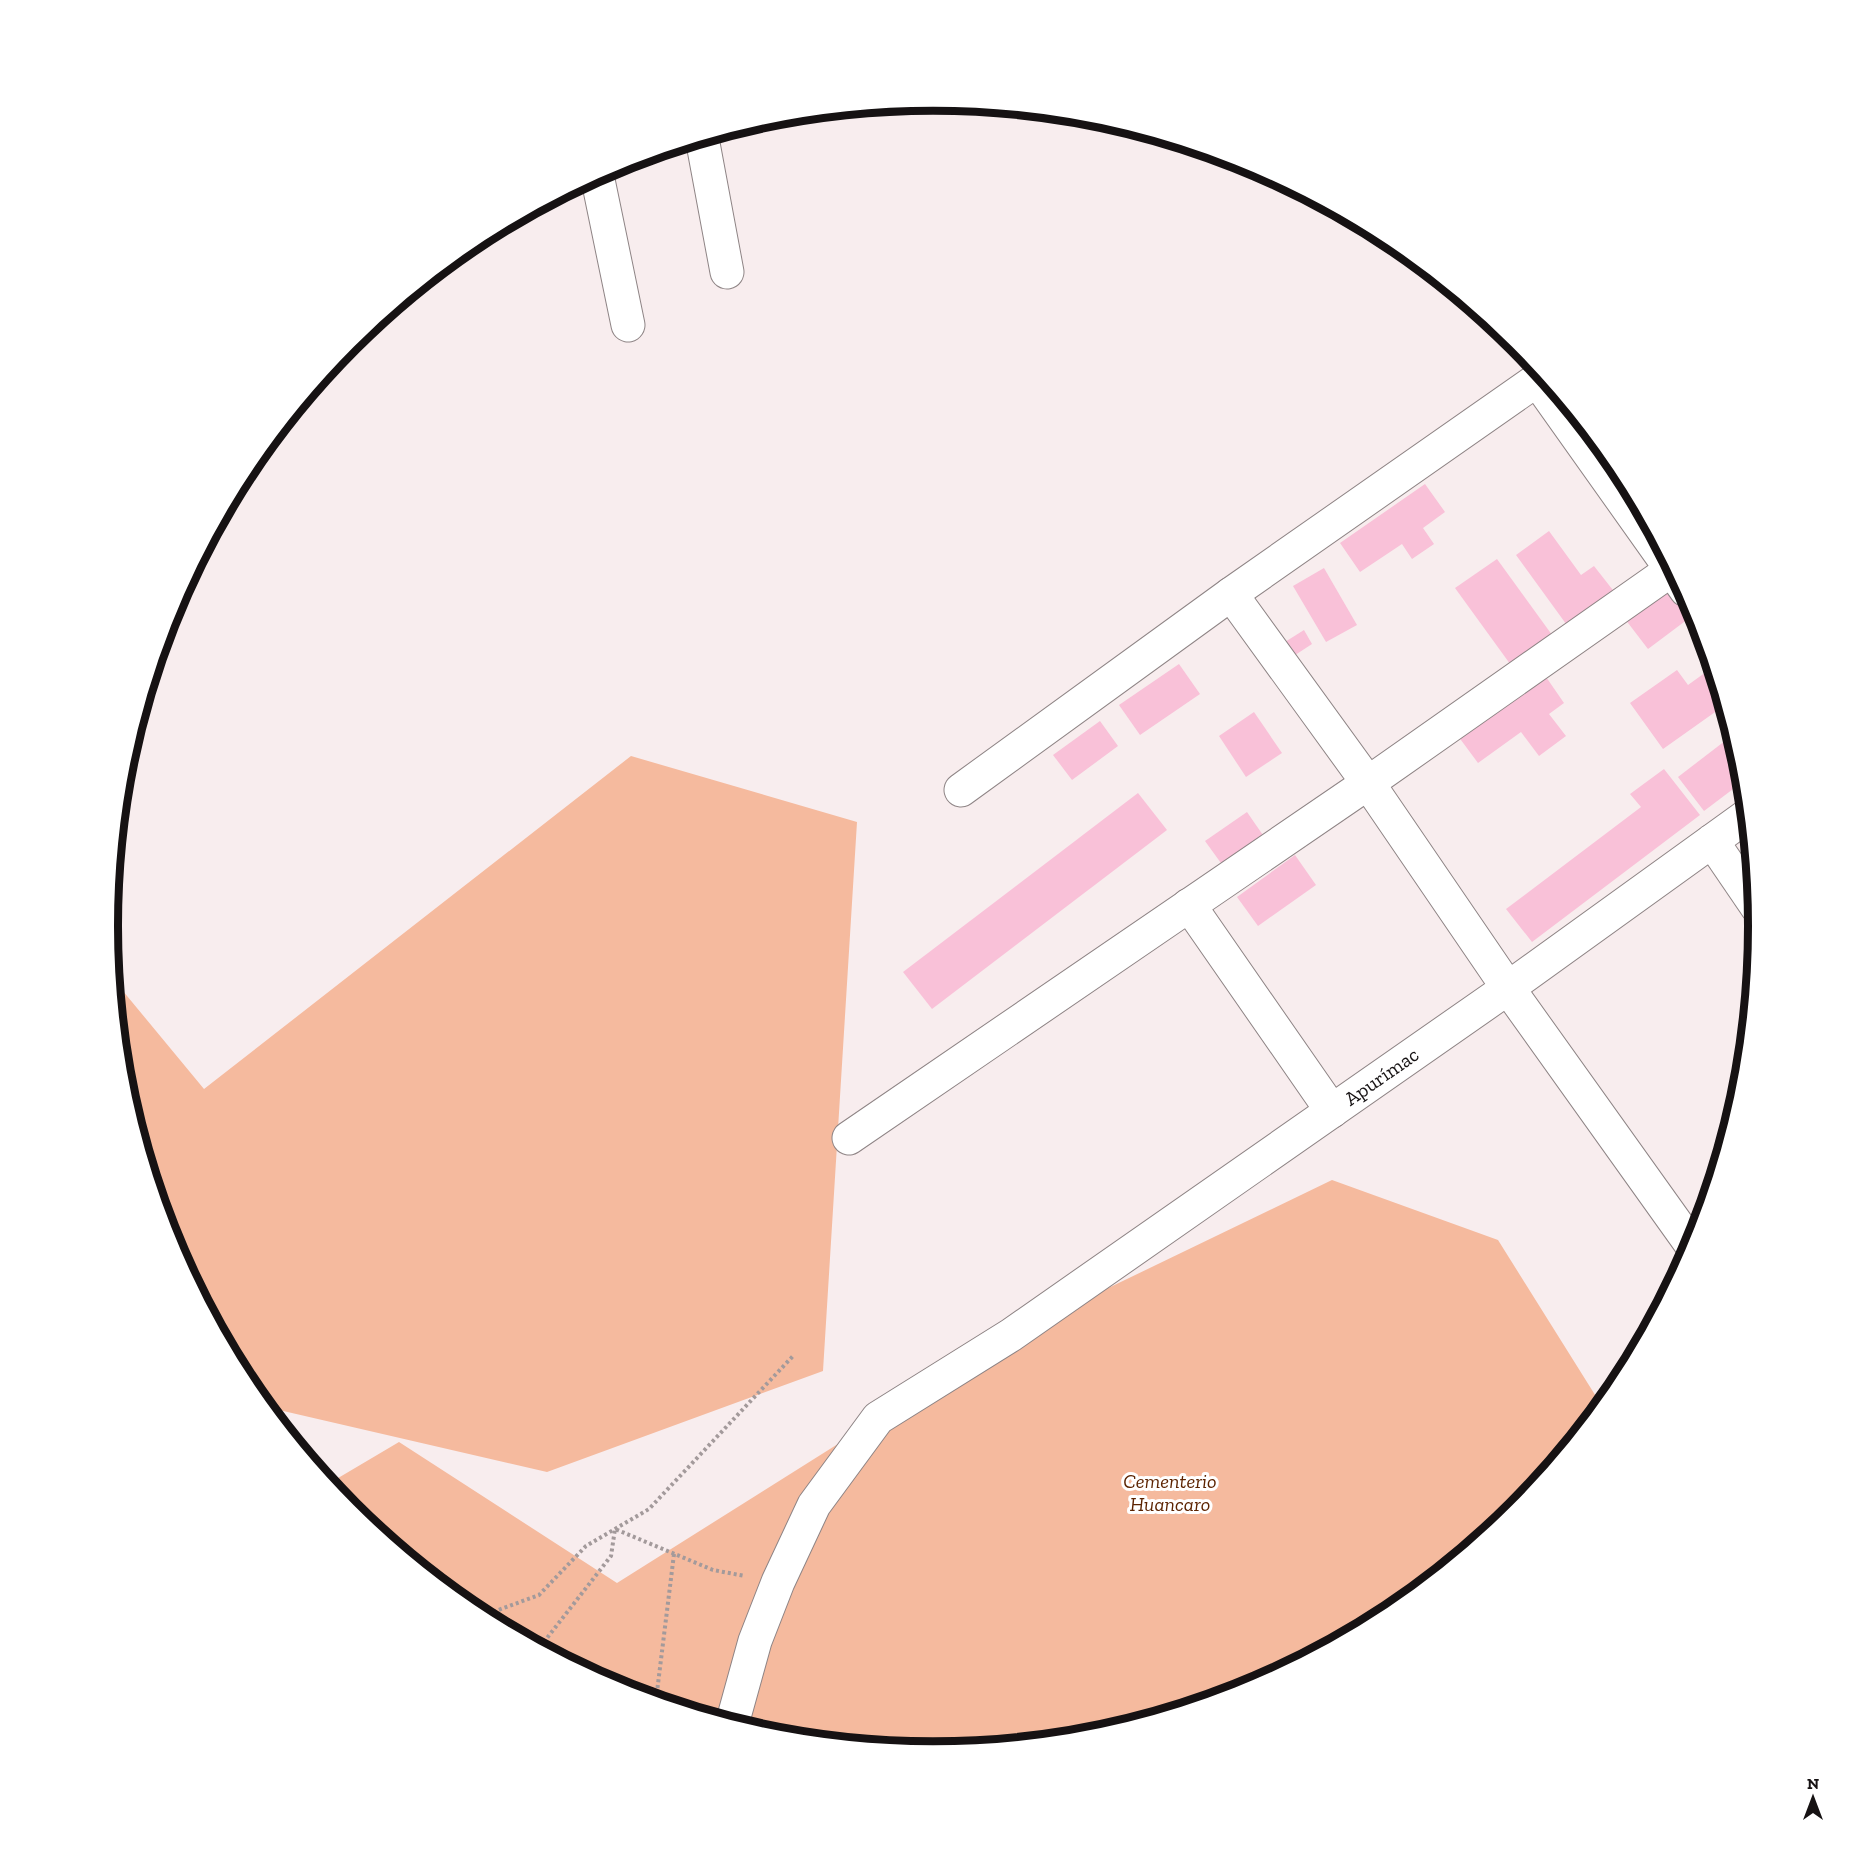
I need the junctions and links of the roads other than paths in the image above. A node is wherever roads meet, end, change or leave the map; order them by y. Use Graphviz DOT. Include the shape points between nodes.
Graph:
graph roads {
  1 [pos="703,145"];
  2 [pos="599,183"];
  3 [pos="727,272"];
  4 [pos="628,325"];
  5 [pos="1537,380"];
  6 [pos="1555,400"];
  7 [pos="1646,533"];
  8 [pos="1670,580"];
  9 [pos="1231,594"];
  10 [pos="1368,783"];
  11 [pos="962,790"];
  12 [pos="1742,819"];
  13 [pos="1712,841"];
  14 [pos="1747,893"];
  15 [pos="1189,905"];
  16 [pos="1508,988"];
  17 [pos="1332,1111"];
  18 [pos="849,1138"];
  19 [pos="1686,1237"];
  20 [pos="734,1716"];
  1 -- 3 [label="street"];
  2 -- 4 [label="street"];
  5 -- 9 [label="street"];
  6 -- 7 [label="street"];
  8 -- 10 [label="street"];
  9 -- 10 [label="street"];
  9 -- 11 [label="street"];
  10 -- 15 [label="street"];
  10 -- 16 [label="street"];
  12 -- 13 [label="street, Apurímac"];
  13 -- 14 [label="street"];
  13 -- 16 [label="street, Apurímac"];
  15 -- 17 [label="street"];
  15 -- 18 [label="street"];
  16 -- 17 [label="street, Apurímac"];
  16 -- 19 [label="street"];
  17 -- 20 [label="street, Apurímac" via="1011,1335 878,1418 814,1505 755,1641"];
}
